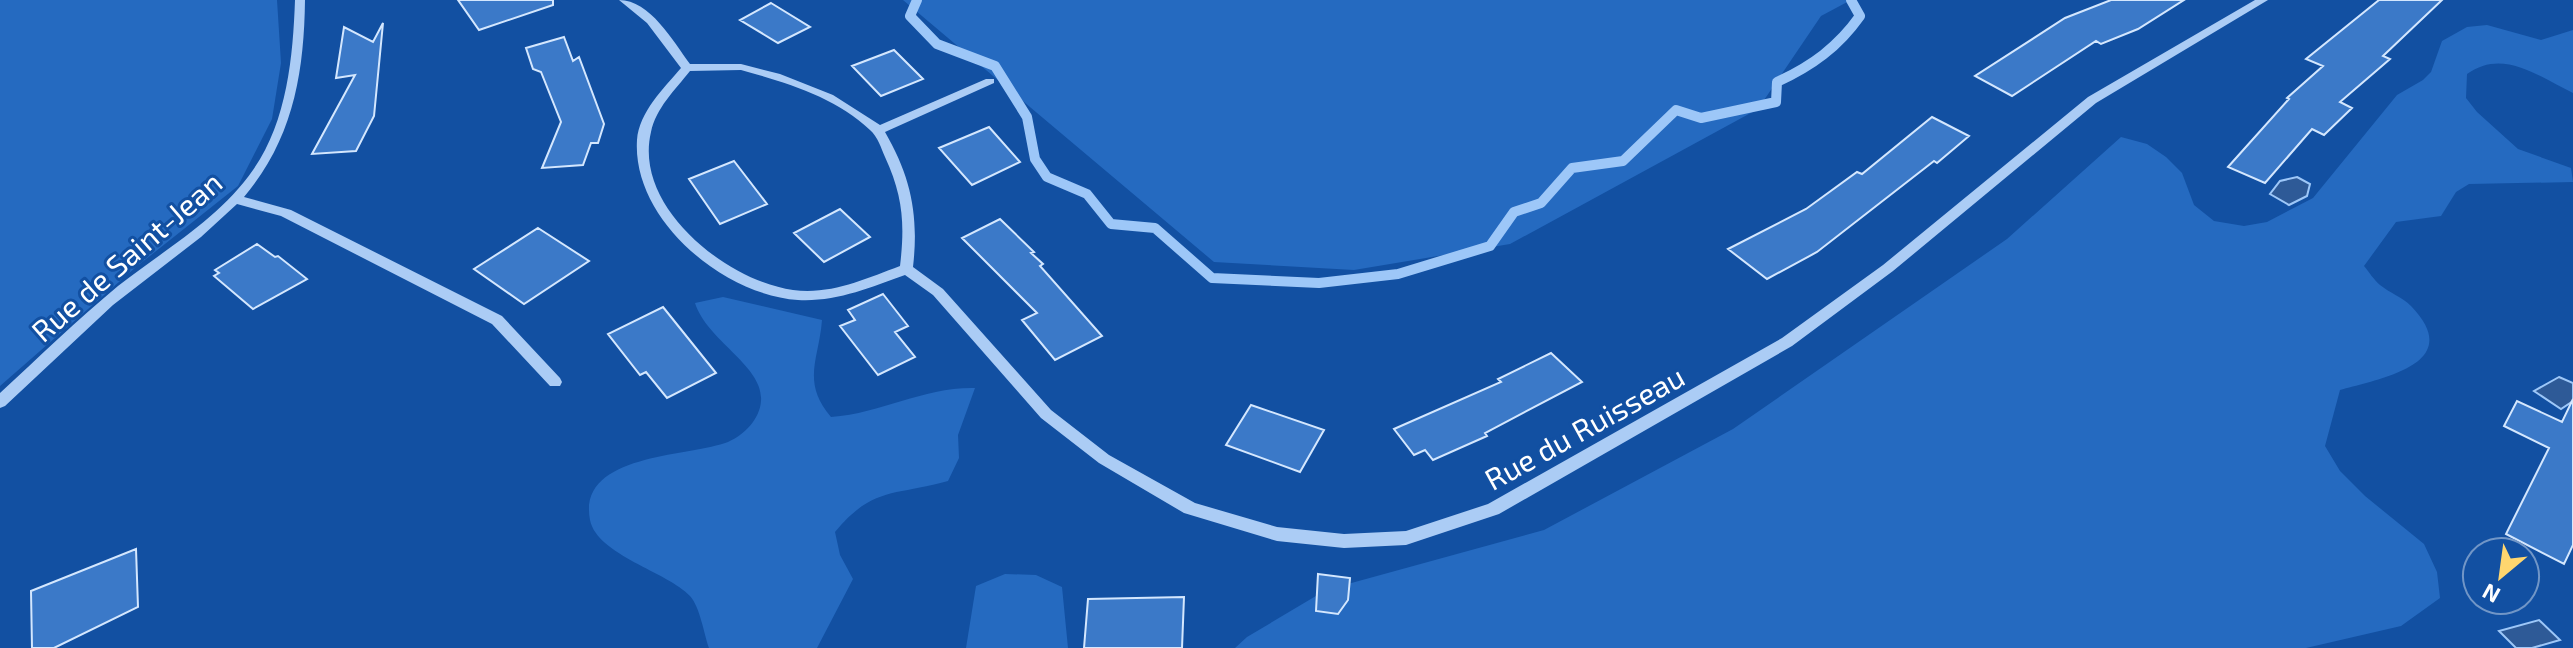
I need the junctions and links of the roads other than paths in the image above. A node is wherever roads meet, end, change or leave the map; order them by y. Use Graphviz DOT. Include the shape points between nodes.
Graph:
graph roads {
  1 [pos="300,0"];
  2 [pos="624,0"];
  3 [pos="2263,0"];
  4 [pos="687,68"];
  5 [pos="990,81"];
  6 [pos="878,130"];
  7 [pos="235,199"];
  8 [pos="906,269"];
  9 [pos="555,382"];
  10 [pos="0,402"];
  1 -- 7 [label="street, Rue de Saint-Jean" via="292,87 268,156"];
  2 -- 4 [label="street" via="651,21"];
  3 -- 8 [label="street, Rue du Ruisseau" via="2092,100 1888,268 1787,342 1493,509 1406,538 1344,541 1277,534 1190,508 1104,459 1046,414 938,292"];
  4 -- 6 [label="street" via="741,67 787,79 843,105"];
  4 -- 8 [label="street" via="652,110 643,140 657,203 685,240 727,271 782,292 822,295"];
  5 -- 6 [label="street"];
  6 -- 8 [label="street" via="907,194 912,227"];
  7 -- 9 [label="street" via="286,213 497,320"];
  7 -- 10 [label="street, Rue de Saint-Jean" via="108,302"];
}
